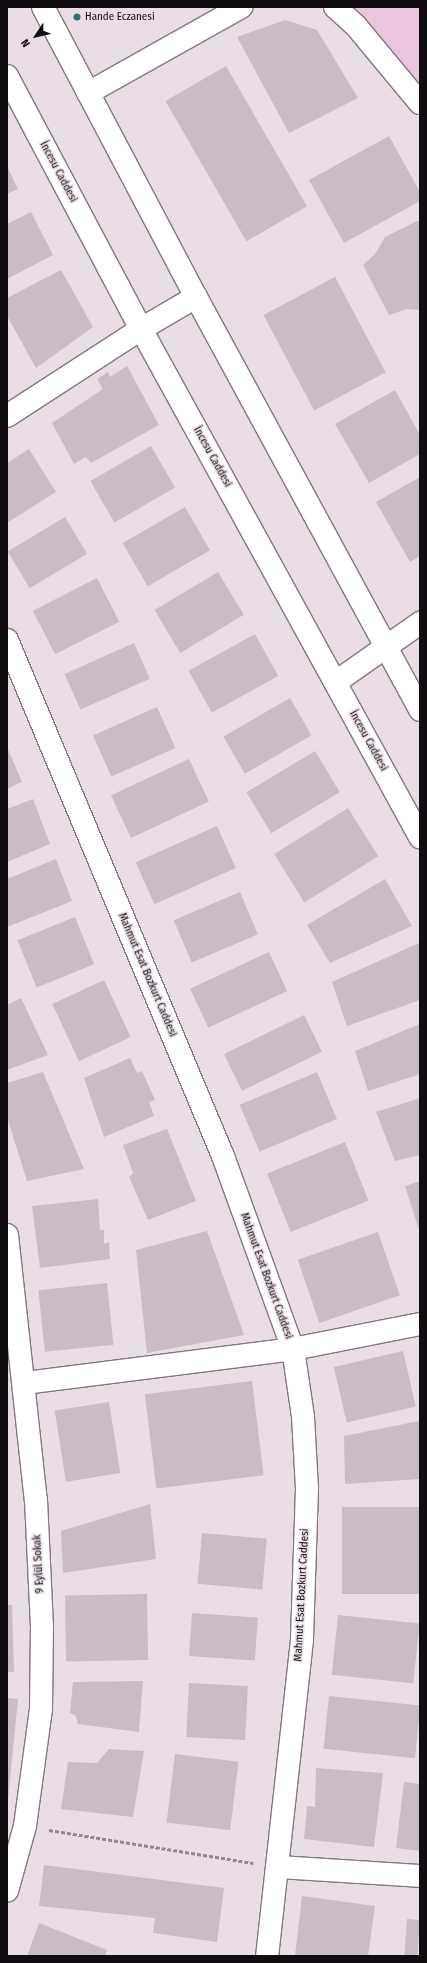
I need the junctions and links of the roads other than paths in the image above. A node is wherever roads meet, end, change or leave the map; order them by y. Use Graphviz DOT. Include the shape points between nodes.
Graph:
graph roads {
  1 [pos="43,7"];
  2 [pos="241,7"];
  3 [pos="335,7"];
  4 [pos="7,76"];
  5 [pos="88,93"];
  6 [pos="420,103"];
  7 [pos="196,297"];
  8 [pos="141,329"];
  9 [pos="7,416"];
  10 [pos="420,623"];
  11 [pos="7,640"];
  12 [pos="386,648"];
  13 [pos="336,682"];
  14 [pos="420,710"];
  15 [pos="420,837"];
  16 [pos="7,1235"];
  17 [pos="420,1324"];
  18 [pos="292,1349"];
  19 [pos="25,1383"];
  20 [pos="278,1867"];
  21 [pos="420,1876"];
  22 [pos="7,1891"];
  23 [pos="267,1956"];
  1 -- 5 [label="street"];
  2 -- 5 [label="street"];
  3 -- 6 [label="street" via="356,26"];
  4 -- 8 [label="street, İncesu Caddesi"];
  5 -- 7 [label="street"];
  7 -- 8 [label="street"];
  7 -- 12 [label="street"];
  8 -- 9 [label="street"];
  8 -- 13 [label="street, İncesu Caddesi"];
  10 -- 12 [label="street"];
  11 -- 18 [label="street, Mahmut Esat Bozkurt Caddesi" via="223,1156"];
  12 -- 13 [label="street"];
  12 -- 14 [label="street"];
  13 -- 15 [label="street, İncesu Caddesi"];
  16 -- 19 [label="street, 9 Eylül Sokak"];
  17 -- 18 [label="street"];
  18 -- 19 [label="street"];
  18 -- 20 [label="street, Mahmut Esat Bozkurt Caddesi" via="303,1417 306,1495 302,1640"];
  19 -- 22 [label="street, 9 Eylül Sokak" via="36,1500 42,1633 41,1709 25,1826"];
  20 -- 21 [label="street"];
  20 -- 23 [label="street, Mahmut Esat Bozkurt Caddesi"];
}
